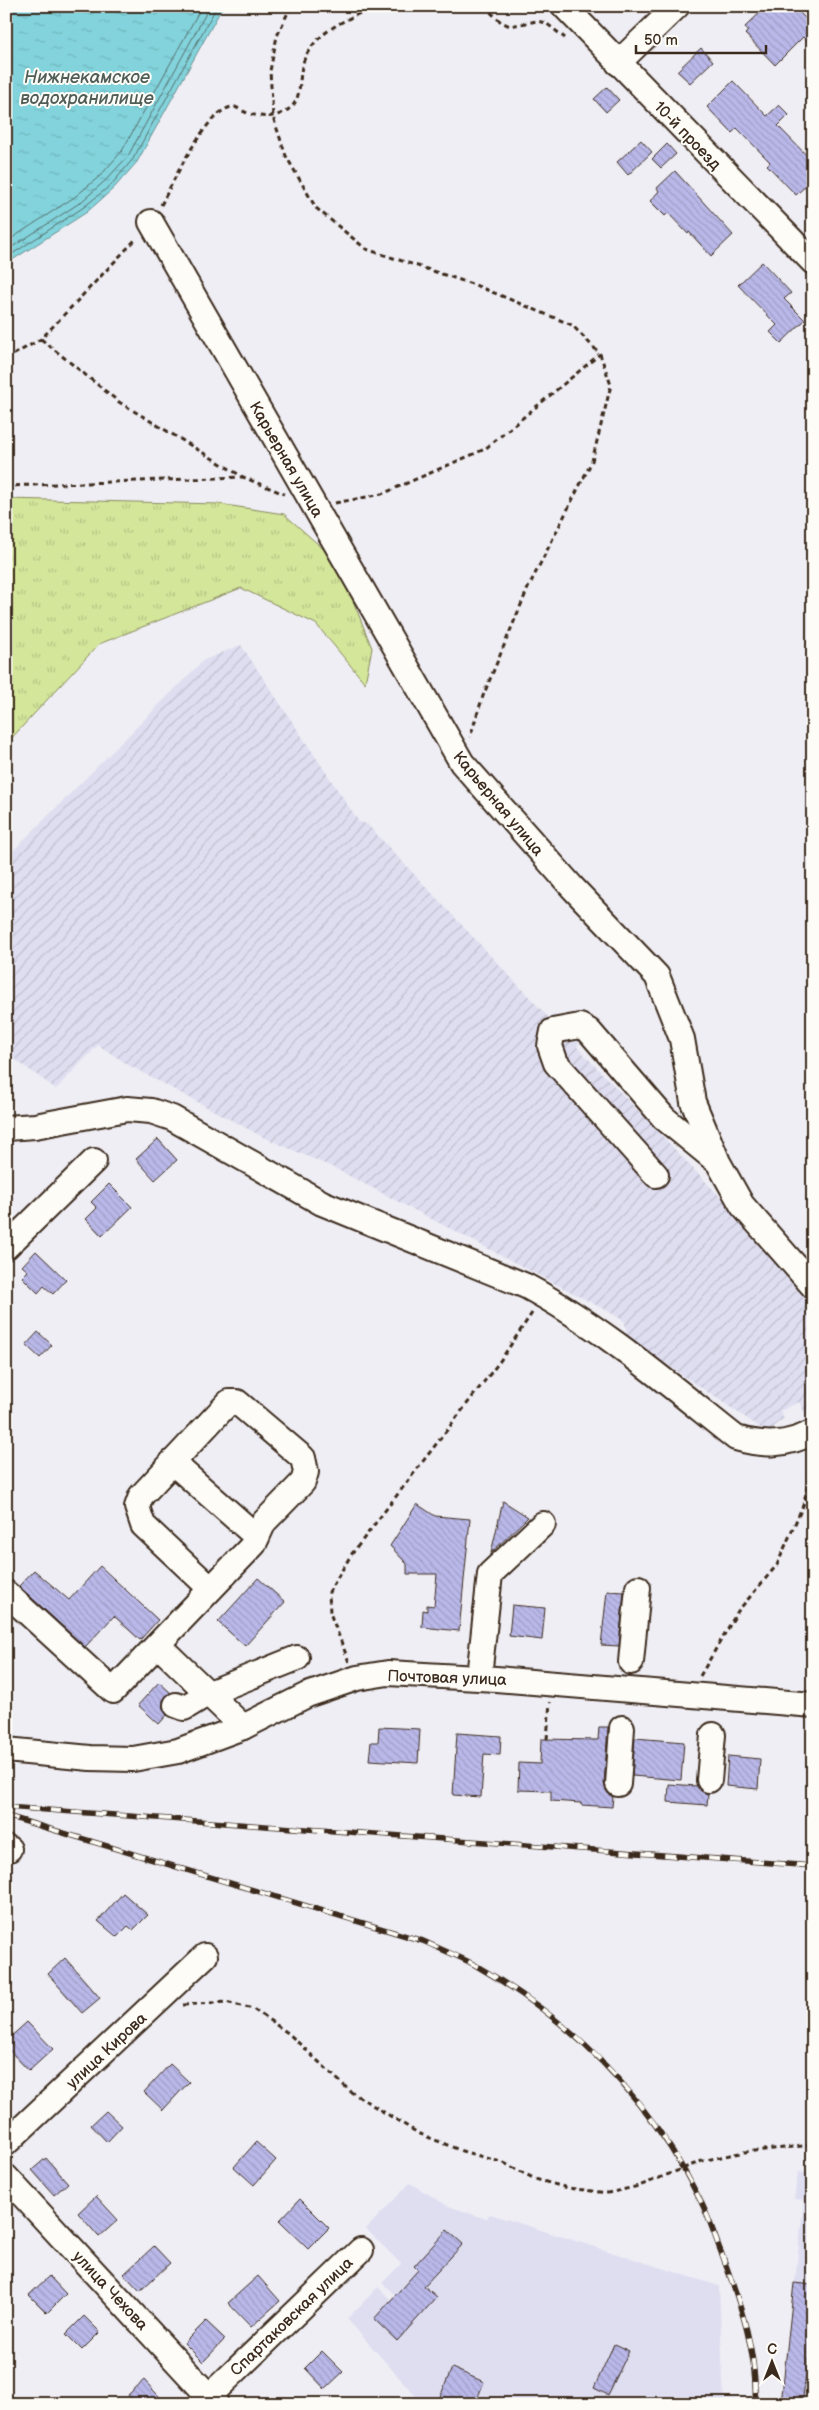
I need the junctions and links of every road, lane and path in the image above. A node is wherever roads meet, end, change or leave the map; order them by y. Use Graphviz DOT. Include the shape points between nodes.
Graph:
graph roads {
  1 [pos="291,6"];
  2 [pos="376,6"];
  3 [pos="484,6"];
  4 [pos="564,6"];
  5 [pos="677,6"];
  6 [pos="568,41"];
  7 [pos="618,63"];
  8 [pos="273,117"];
  9 [pos="151,222"];
  10 [pos="811,256"];
  11 [pos="41,339"];
  12 [pos="600,354"];
  13 [pos="6,359"];
  14 [pos="243,477"];
  15 [pos="6,486"];
  16 [pos="315,507"];
  17 [pos="462,763"];
  18 [pos="6,1128"];
  19 [pos="94,1161"];
  20 [pos="718,1162"];
  21 [pos="656,1175"];
  22 [pos="6,1246"];
  23 [pos="813,1286"];
  24 [pos="544,1295"];
  25 [pos="813,1432"];
  26 [pos="813,1457"];
  27 [pos="172,1462"];
  28 [pos="543,1524"];
  29 [pos="257,1537"];
  30 [pos="638,1588"];
  31 [pos="211,1589"];
  32 [pos="6,1593"];
  33 [pos="158,1645"];
  34 [pos="297,1658"];
  35 [pos="631,1662"];
  36 [pos="479,1677"];
  37 [pos="357,1678"];
  38 [pos="207,1694"];
  39 [pos="689,1696"];
  40 [pos="813,1704"];
  41 [pos="176,1705"];
  42 [pos="548,1723"];
  43 [pos="243,1727"];
  44 [pos="622,1728"];
  45 [pos="713,1735"];
  46 [pos="547,1739"];
  47 [pos="6,1750"];
  48 [pos="709,1780"];
  49 [pos="618,1784"];
  50 [pos="204,1956"];
  51 [pos="177,2005"];
  52 [pos="6,2143"];
  53 [pos="813,2145"];
  54 [pos="6,2176"];
  55 [pos="361,2250"];
  56 [pos="208,2401"];
  1 -- 8 [label="path" via="277,36 270,71"];
  2 -- 8 [label="path" via="334,26 314,44 303,63 298,98 290,109"];
  3 -- 6 [label="path" via="510,26 537,21 546,23"];
  4 -- 7 [label="street, 10-й проезд"];
  5 -- 7 [label="street"];
  7 -- 10 [label="street, 10-й проезд"];
  8 -- 9 [label="path" via="260,117 235,107 224,110 200,133"];
  8 -- 12 [label="path" via="286,156 316,208 366,249 475,285 572,325"];
  9 -- 11 [label="path"];
  9 -- 16 [label="street, Карьерная улица"];
  11 -- 13 [label="path"];
  11 -- 14 [label="path" via="119,402"];
  12 -- 16 [label="path" via="485,449 382,494"];
  12 -- 17 [label="path" via="611,385 592,461 528,588 483,696"];
  14 -- 15 [label="path"];
  14 -- 16 [label="path"];
  16 -- 17 [label="street, Карьерная улица"];
  17 -- 20 [label="street, Карьерная улица" via="572,887 657,976 682,1039 693,1102"];
  18 -- 24 [label="street" via="127,1110 151,1111 172,1118 322,1203"];
  19 -- 22 [label="street"];
  20 -- 21 [label="street" via="664,1118 590,1031 580,1026 553,1031 550,1046 556,1063"];
  20 -- 23 [label="street, Карьерная улица" via="742,1205"];
  24 -- 25 [label="street" via="616,1343 736,1438 776,1444"];
  24 -- 37 [label="path" via="500,1361 352,1555 329,1592 330,1613 338,1638"];
  26 -- 39 [label="path" via="804,1503 777,1565 738,1611"];
  27 -- 29 [label="street"];
  27 -- 29 [label="street" via="229,1402 236,1402 303,1458 306,1472 303,1482 264,1522"];
  27 -- 31 [label="street" via="141,1496 137,1506 139,1517 143,1525"];
  28 -- 36 [label="street" via="490,1574"];
  29 -- 31 [label="street"];
  30 -- 35 [label="street"];
  31 -- 33 [label="street"];
  32 -- 33 [label="street" via="113,1691"];
  33 -- 38 [label="street"];
  34 -- 38 [label="street"];
  36 -- 37 [label="street, Почтовая улица" via="388,1673"];
  36 -- 39 [label="street, Почтовая улица"];
  37 -- 43 [label="street, Почтовая улица" via="307,1695"];
  38 -- 41 [label="street" via="184,1708"];
  38 -- 43 [label="street"];
  39 -- 40 [label="street, Почтовая улица"];
  42 -- 46 [label="path"];
  43 -- 47 [label="street, Почтовая улица" via="178,1751 133,1759"];
  44 -- 49 [label="street"];
  45 -- 48 [label="street"];
  50 -- 52 [label="street, улица Кирова"];
  51 -- 53 [label="path" via="226,2002 253,2009 288,2032 351,2092 418,2133 568,2188 608,2193 639,2186 702,2161 744,2152"];
  54 -- 56 [label="street, улица Чехова"];
  55 -- 56 [label="street, Спартаковская улица"];
}
